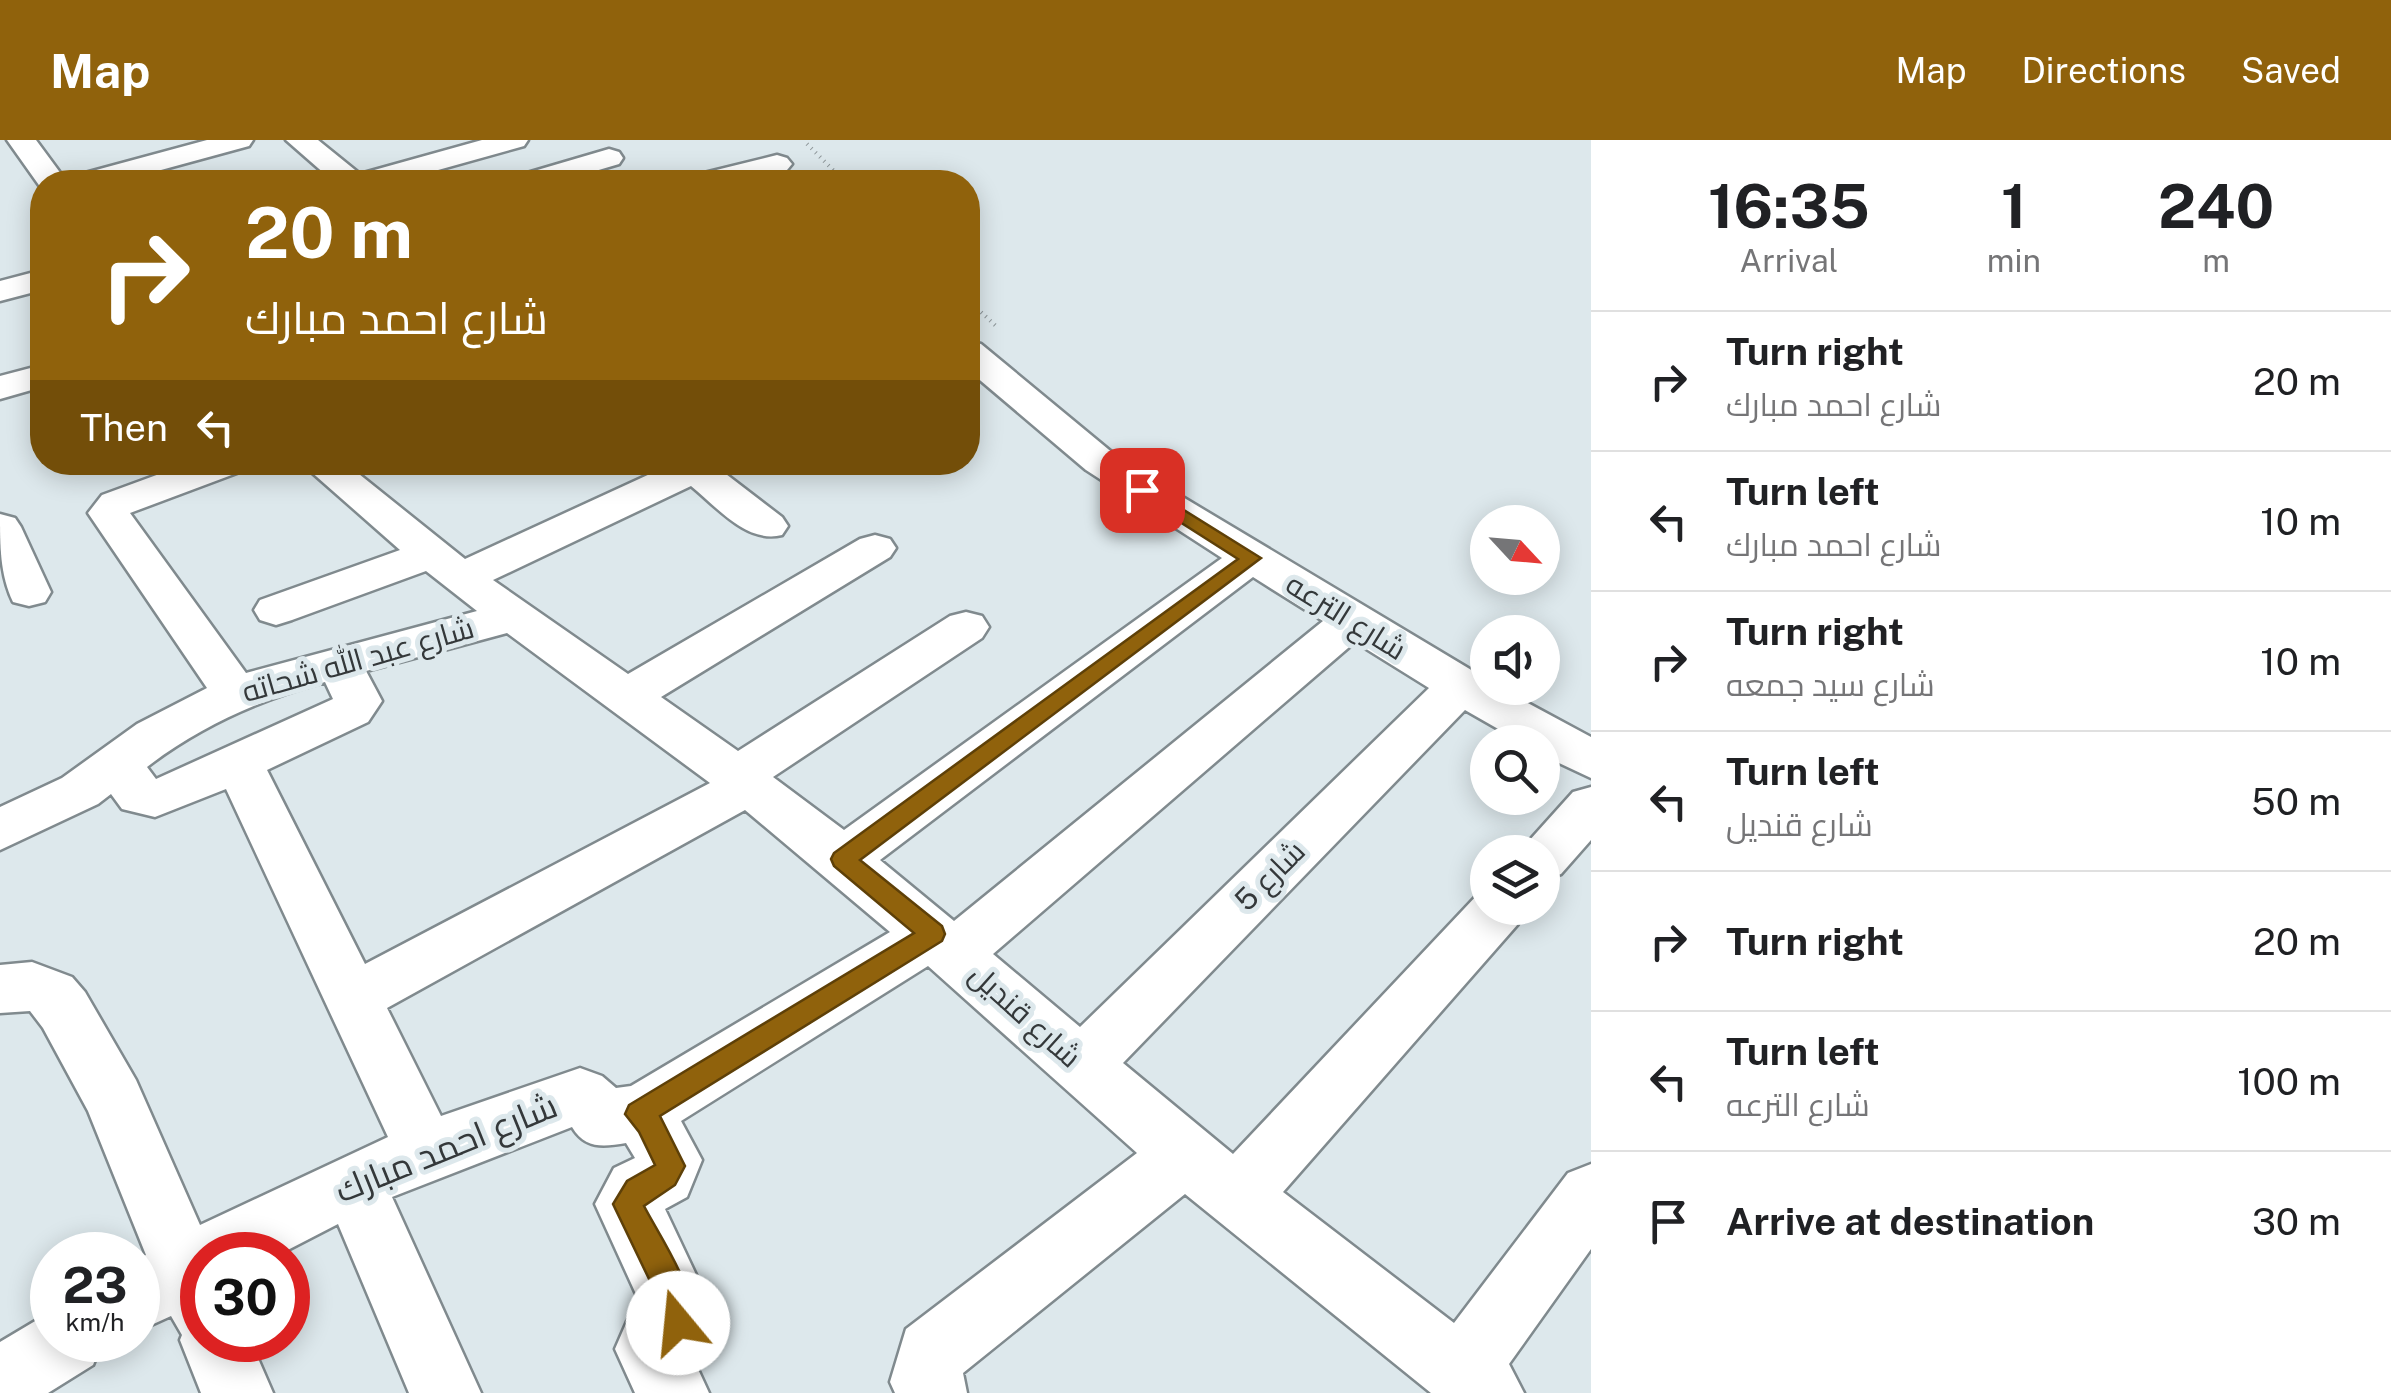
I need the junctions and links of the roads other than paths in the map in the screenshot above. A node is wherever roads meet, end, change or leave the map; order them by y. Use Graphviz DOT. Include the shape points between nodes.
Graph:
graph roads {
  1 [pos="239,140"];
  2 [pos="300,140"];
  3 [pos="514,140"];
  4 [pos="754,140"];
  5 [pos="33,142"];
  6 [pos="610,158"];
  7 [pos="46,170"];
  8 [pos="129,170"];
  9 [pos="337,170"];
  10 [pos="407,170"];
  11 [pos="569,170"];
  12 [pos="783,170"];
  13 [pos="982,340"];
  14 [pos="30,379"];
  15 [pos="0,388"];
  16 [pos="195,475"];
  17 [pos="348,475"];
  18 [pos="678,475"];
  19 [pos="711,475"];
  20 [pos="767,526"];
  21 [pos="0,527"];
  22 [pos="875,548"];
  23 [pos="1251,558"];
  24 [pos="446,566"];
  25 [pos="29,592"];
  26 [pos="276,610"];
  27 [pos="512,617"];
  28 [pos="1352,620"];
  29 [pos="966,627"];
  30 [pos="340,665"];
  31 [pos="1460,686"];
  32 [pos="236,694"];
  33 [pos="626,697"];
  34 [pos="1591,760"];
  35 [pos="238,762"];
  36 [pos="116,763"];
  37 [pos="743,780"];
  38 [pos="1591,806"];
  39 [pos="0,830"];
  40 [pos="1560,840"];
  41 [pos="843,859"];
  42 [pos="1484,925"];
  43 [pos="944,944"];
  44 [pos="0,988"];
  45 [pos="352,999"];
  46 [pos="1080,1066"];
  47 [pos="639,1114"];
  48 [pos="426,1151"];
  49 [pos="1184,1154"];
  50 [pos="353,1183"];
  51 [pos="1591,1195"];
  52 [pos="1236,1197"];
  53 [pos="267,1232"];
  54 [pos="180,1261"];
  55 [pos="32,1362"];
  56 [pos="225,1362"];
  57 [pos="0,1382"];
  58 [pos="1474,1383"];
  59 [pos="238,1393"];
  60 [pos="445,1393"];
  61 [pos="673,1393"];
  62 [pos="931,1393"];
  1 -- 8 [label="street"];
  2 -- 9 [label="street"];
  3 -- 10 [label="street"];
  4 -- 12 [label="street"];
  5 -- 7 [label="street"];
  6 -- 11 [label="street"];
  13 -- 23 [label="street, شارع الترعه" via="1100,462"];
  14 -- 15 [label="street"];
  16 -- 32 [label="street" via="116,504 108,513"];
  17 -- 24 [label="street, شارع قنديل"];
  18 -- 24 [label="street"];
  19 -- 20 [label="street"];
  21 -- 25 [label="street"];
  22 -- 33 [label="street"];
  23 -- 28 [label="street, شارع الترعه"];
  23 -- 41 [label="street"];
  24 -- 26 [label="street"];
  24 -- 27 [label="street, شارع قنديل"];
  27 -- 30 [label="street, شارع عبد الله شحاته"];
  27 -- 33 [label="street, شارع قنديل"];
  28 -- 31 [label="street, شارع الترعه"];
  28 -- 43 [label="street"];
  29 -- 37 [label="street"];
  30 -- 32 [label="street, شارع عبد الله شحاته"];
  30 -- 35 [label="street" via="358,702 351,710"];
  31 -- 34 [label="street, شارع الترعه"];
  31 -- 46 [label="street, شارع 5"];
  32 -- 36 [label="street, شارع عبد الله شحاته"];
  33 -- 37 [label="street, شارع قنديل"];
  35 -- 36 [label="street" via="155,798 140,796"];
  35 -- 45 [label="street"];
  36 -- 39 [label="street, شارع عبد الله شحاته" via="80,791"];
  37 -- 41 [label="street, شارع قنديل"];
  37 -- 45 [label="street"];
  38 -- 40 [label="street"];
  41 -- 43 [label="street, شارع قنديل"];
  42 -- 52 [label="street"];
  43 -- 46 [label="street, شارع قنديل"];
  43 -- 47 [label="street"];
  44 -- 54 [label="street" via="32,986 52,994 64,1010 114,1100"];
  45 -- 48 [label="street"];
  46 -- 49 [label="street, شارع قنديل"];
  47 -- 48 [label="street, شارع احمد مبارك" via="601,1119 580,1096"];
  47 -- 61 [label="street" via="670,1160 664,1176 637,1190 628,1204 680,1313 650,1349"];
  48 -- 50 [label="street, شارع احمد مبارك"];
  49 -- 52 [label="street, شارع قنديل"];
  49 -- 62 [label="street" via="931,1354"];
  50 -- 53 [label="street, شارع احمد مبارك"];
  50 -- 60 [label="street"];
  51 -- 58 [label="street"];
  52 -- 58 [label="street, شارع قنديل"];
  55 -- 57 [label="street"];
  56 -- 59 [label="street"];
}
